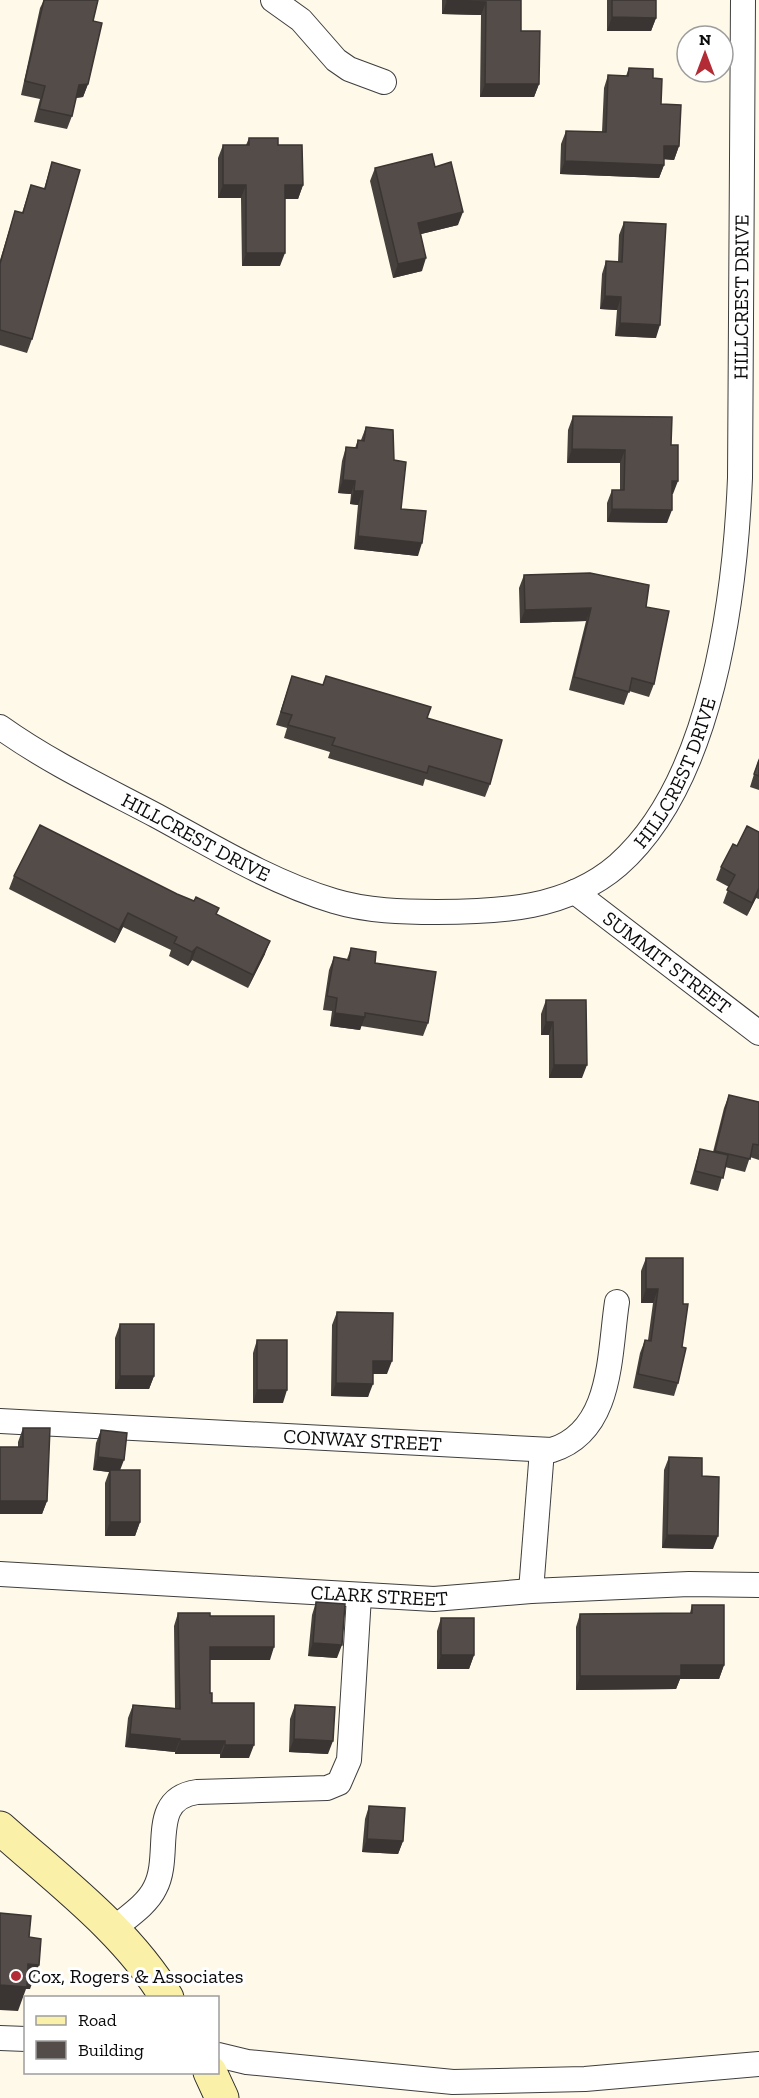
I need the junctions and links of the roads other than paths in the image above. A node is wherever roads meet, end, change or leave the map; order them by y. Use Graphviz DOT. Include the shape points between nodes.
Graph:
graph roads {
  1 [pos="273,0"];
  2 [pos="743,0"];
  3 [pos="384,82"];
  4 [pos="0,727"];
  5 [pos="575,892"];
  6 [pos="759,1033"];
  7 [pos="617,1302"];
  8 [pos="0,1421"];
  9 [pos="542,1450"];
  10 [pos="0,1574"];
  11 [pos="759,1585"];
  12 [pos="531,1591"];
  13 [pos="359,1596"];
  14 [pos="0,1828"];
  15 [pos="112,1930"];
  16 [pos="166,1996"];
  17 [pos="0,2038"];
  18 [pos="24,2039"];
  19 [pos="219,2055"];
  20 [pos="759,2064"];
  21 [pos="210,2074"];
  22 [pos="585,2088"];
  23 [pos="222,2098"];
  1 -- 3 [label="street" via="301,20 336,60"];
  2 -- 5 [label="street, HILLCREST DRIVE" via="740,478 738,538 726,627 707,705 673,789 629,854"];
  4 -- 5 [label="street, HILLCREST DRIVE" via="40,754 254,869 336,902 400,911 489,912 551,901"];
  5 -- 6 [label="street, SUMMIT STREET"];
  7 -- 9 [label="street, CONWAY STREET" via="605,1385 597,1412 579,1436 561,1447"];
  8 -- 9 [label="street, CONWAY STREET"];
  9 -- 12 [label="street"];
  10 -- 13 [label="street, CLARK STREET"];
  11 -- 12 [label="street, CLARK STREET"];
  12 -- 13 [label="street, CLARK STREET" via="451,1599"];
  13 -- 15 [label="street" via="349,1760 339,1783 327,1788 197,1792 177,1797 166,1815 161,1870 155,1889"];
  14 -- 15 [label="street"];
  15 -- 16 [label="street"];
  17 -- 18 [label="street"];
  19 -- 22 [label="street" via="402,2079"];
  20 -- 22 [label="street"];
  21 -- 23 [label="street"];
}
